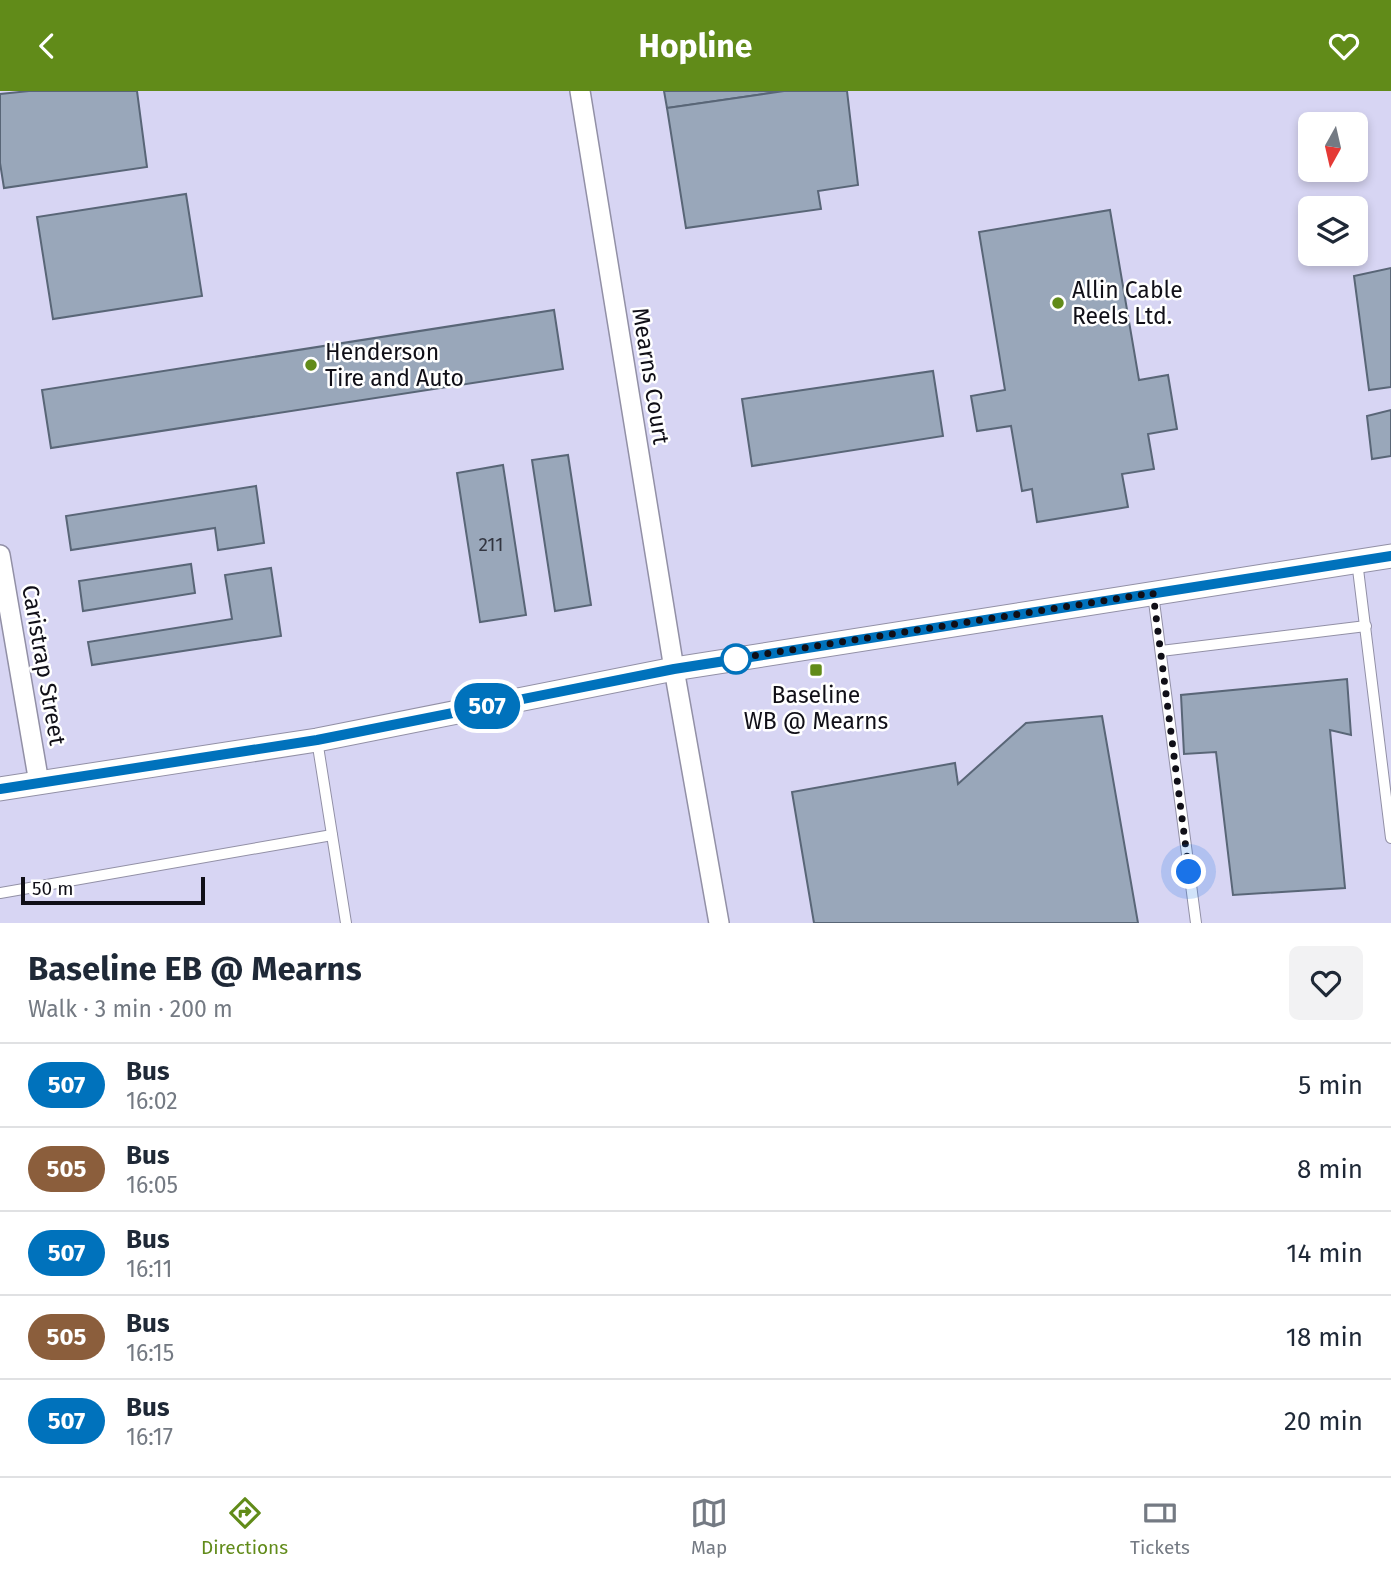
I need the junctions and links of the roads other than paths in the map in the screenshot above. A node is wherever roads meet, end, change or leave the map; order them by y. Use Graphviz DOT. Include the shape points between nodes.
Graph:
graph roads {
  1 [pos="580,91"];
  2 [pos="0,555"];
  3 [pos="1391,556"];
  4 [pos="1357,561"];
  5 [pos="1153,593"];
  6 [pos="1366,626"];
  7 [pos="1161,651"];
  8 [pos="674,669"];
  9 [pos="317,740"];
  10 [pos="39,783"];
  11 [pos="0,789"];
  12 [pos="332,835"];
  13 [pos="1391,838"];
  14 [pos="0,893"];
  15 [pos="346,923"];
  16 [pos="719,923"];
  17 [pos="1196,923"];
  1 -- 8 [label="street, Mearns Court"];
  2 -- 10 [label="street, Caristrap Street"];
  3 -- 4 [label="street"];
  4 -- 5 [label="street"];
  4 -- 6 [label="lane"];
  5 -- 7 [label="lane"];
  5 -- 8 [label="street"];
  6 -- 7 [label="lane"];
  6 -- 13 [label="lane"];
  7 -- 17 [label="lane"];
  8 -- 9 [label="street"];
  8 -- 16 [label="street, Mearns Court"];
  9 -- 10 [label="street"];
  9 -- 12 [label="lane"];
  10 -- 11 [label="street"];
  12 -- 14 [label="lane"];
  12 -- 15 [label="lane"];
}
